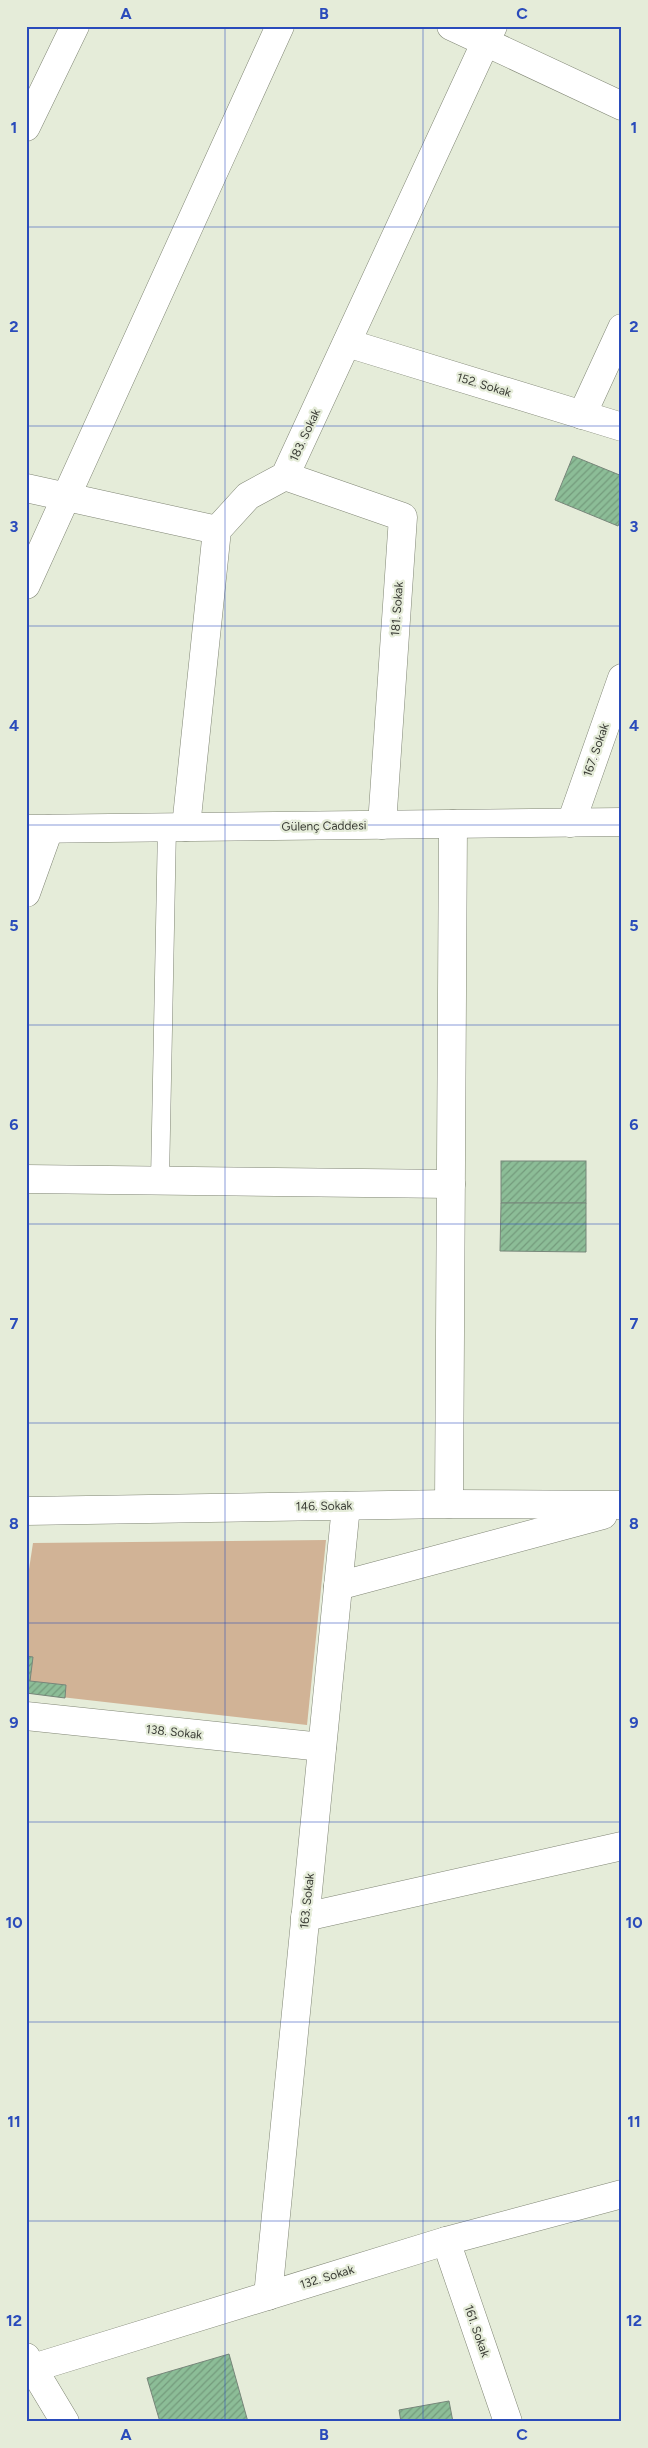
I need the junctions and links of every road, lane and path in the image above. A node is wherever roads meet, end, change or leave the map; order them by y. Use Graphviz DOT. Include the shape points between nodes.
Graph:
graph roads {
  1 [pos="75,26"];
  2 [pos="280,26"];
  3 [pos="451,26"];
  4 [pos="490,34"];
  5 [pos="622,106"];
  6 [pos="26,127"];
  7 [pos="622,328"];
  8 [pos="347,343"];
  9 [pos="582,415"];
  10 [pos="622,427"];
  11 [pos="285,476"];
  12 [pos="26,488"];
  13 [pos="66,497"];
  14 [pos="217,530"];
  15 [pos="26,585"];
  16 [pos="622,678"];
  17 [pos="622,822"];
  18 [pos="571,823"];
  19 [pos="453,824"];
  20 [pos="382,825"];
  21 [pos="176,827"];
  22 [pos="38,829"];
  23 [pos="26,893"];
  24 [pos="26,1179"];
  25 [pos="160,1180"];
  26 [pos="451,1184"];
  27 [pos="450,1504"];
  28 [pos="622,1505"];
  29 [pos="346,1506"];
  30 [pos="622,1510"];
  31 [pos="26,1511"];
  32 [pos="338,1586"];
  33 [pos="26,1716"];
  34 [pos="322,1747"];
  35 [pos="622,1846"];
  36 [pos="305,1918"];
  37 [pos="622,2194"];
  38 [pos="446,2241"];
  39 [pos="268,2296"];
  40 [pos="30,2363"];
  41 [pos="65,2422"];
  42 [pos="508,2422"];
  1 -- 6 [label="street"];
  2 -- 13 [label="street"];
  3 -- 4 [label="street"];
  4 -- 5 [label="street"];
  4 -- 8 [label="street, 183. Sokak"];
  7 -- 9 [label="street"];
  8 -- 9 [label="street, 152. Sokak"];
  8 -- 11 [label="street, 183. Sokak"];
  9 -- 10 [label="street, 152. Sokak"];
  11 -- 14 [label="street, 183. Sokak" via="248,496"];
  11 -- 20 [label="street, 181. Sokak" via="403,517"];
  12 -- 13 [label="street"];
  13 -- 14 [label="street"];
  13 -- 15 [label="street"];
  14 -- 21 [label="street"];
  16 -- 18 [label="street, 167. Sokak"];
  17 -- 18 [label="street, Gülenç Caddesi"];
  18 -- 19 [label="street, Gülenç Caddesi"];
  19 -- 20 [label="street, Gülenç Caddesi"];
  19 -- 26 [label="street"];
  20 -- 21 [label="street, Gülenç Caddesi"];
  21 -- 22 [label="street, Gülenç Caddesi"];
  21 -- 25 [label="lane"];
  22 -- 23 [label="street"];
  24 -- 25 [label="street"];
  25 -- 26 [label="street"];
  26 -- 27 [label="street"];
  27 -- 28 [label="street, 146. Sokak"];
  27 -- 29 [label="street, 146. Sokak"];
  29 -- 31 [label="street, 146. Sokak"];
  29 -- 32 [label="street, 163. Sokak"];
  30 -- 32 [label="street"];
  32 -- 34 [label="street, 163. Sokak"];
  33 -- 34 [label="street, 138. Sokak"];
  34 -- 36 [label="street, 163. Sokak"];
  35 -- 36 [label="street"];
  36 -- 39 [label="street, 163. Sokak"];
  37 -- 38 [label="street, 132. Sokak"];
  38 -- 39 [label="street, 132. Sokak"];
  38 -- 42 [label="street, 161. Sokak"];
  39 -- 40 [label="street, 132. Sokak"];
  40 -- 41 [label="street"];
}
